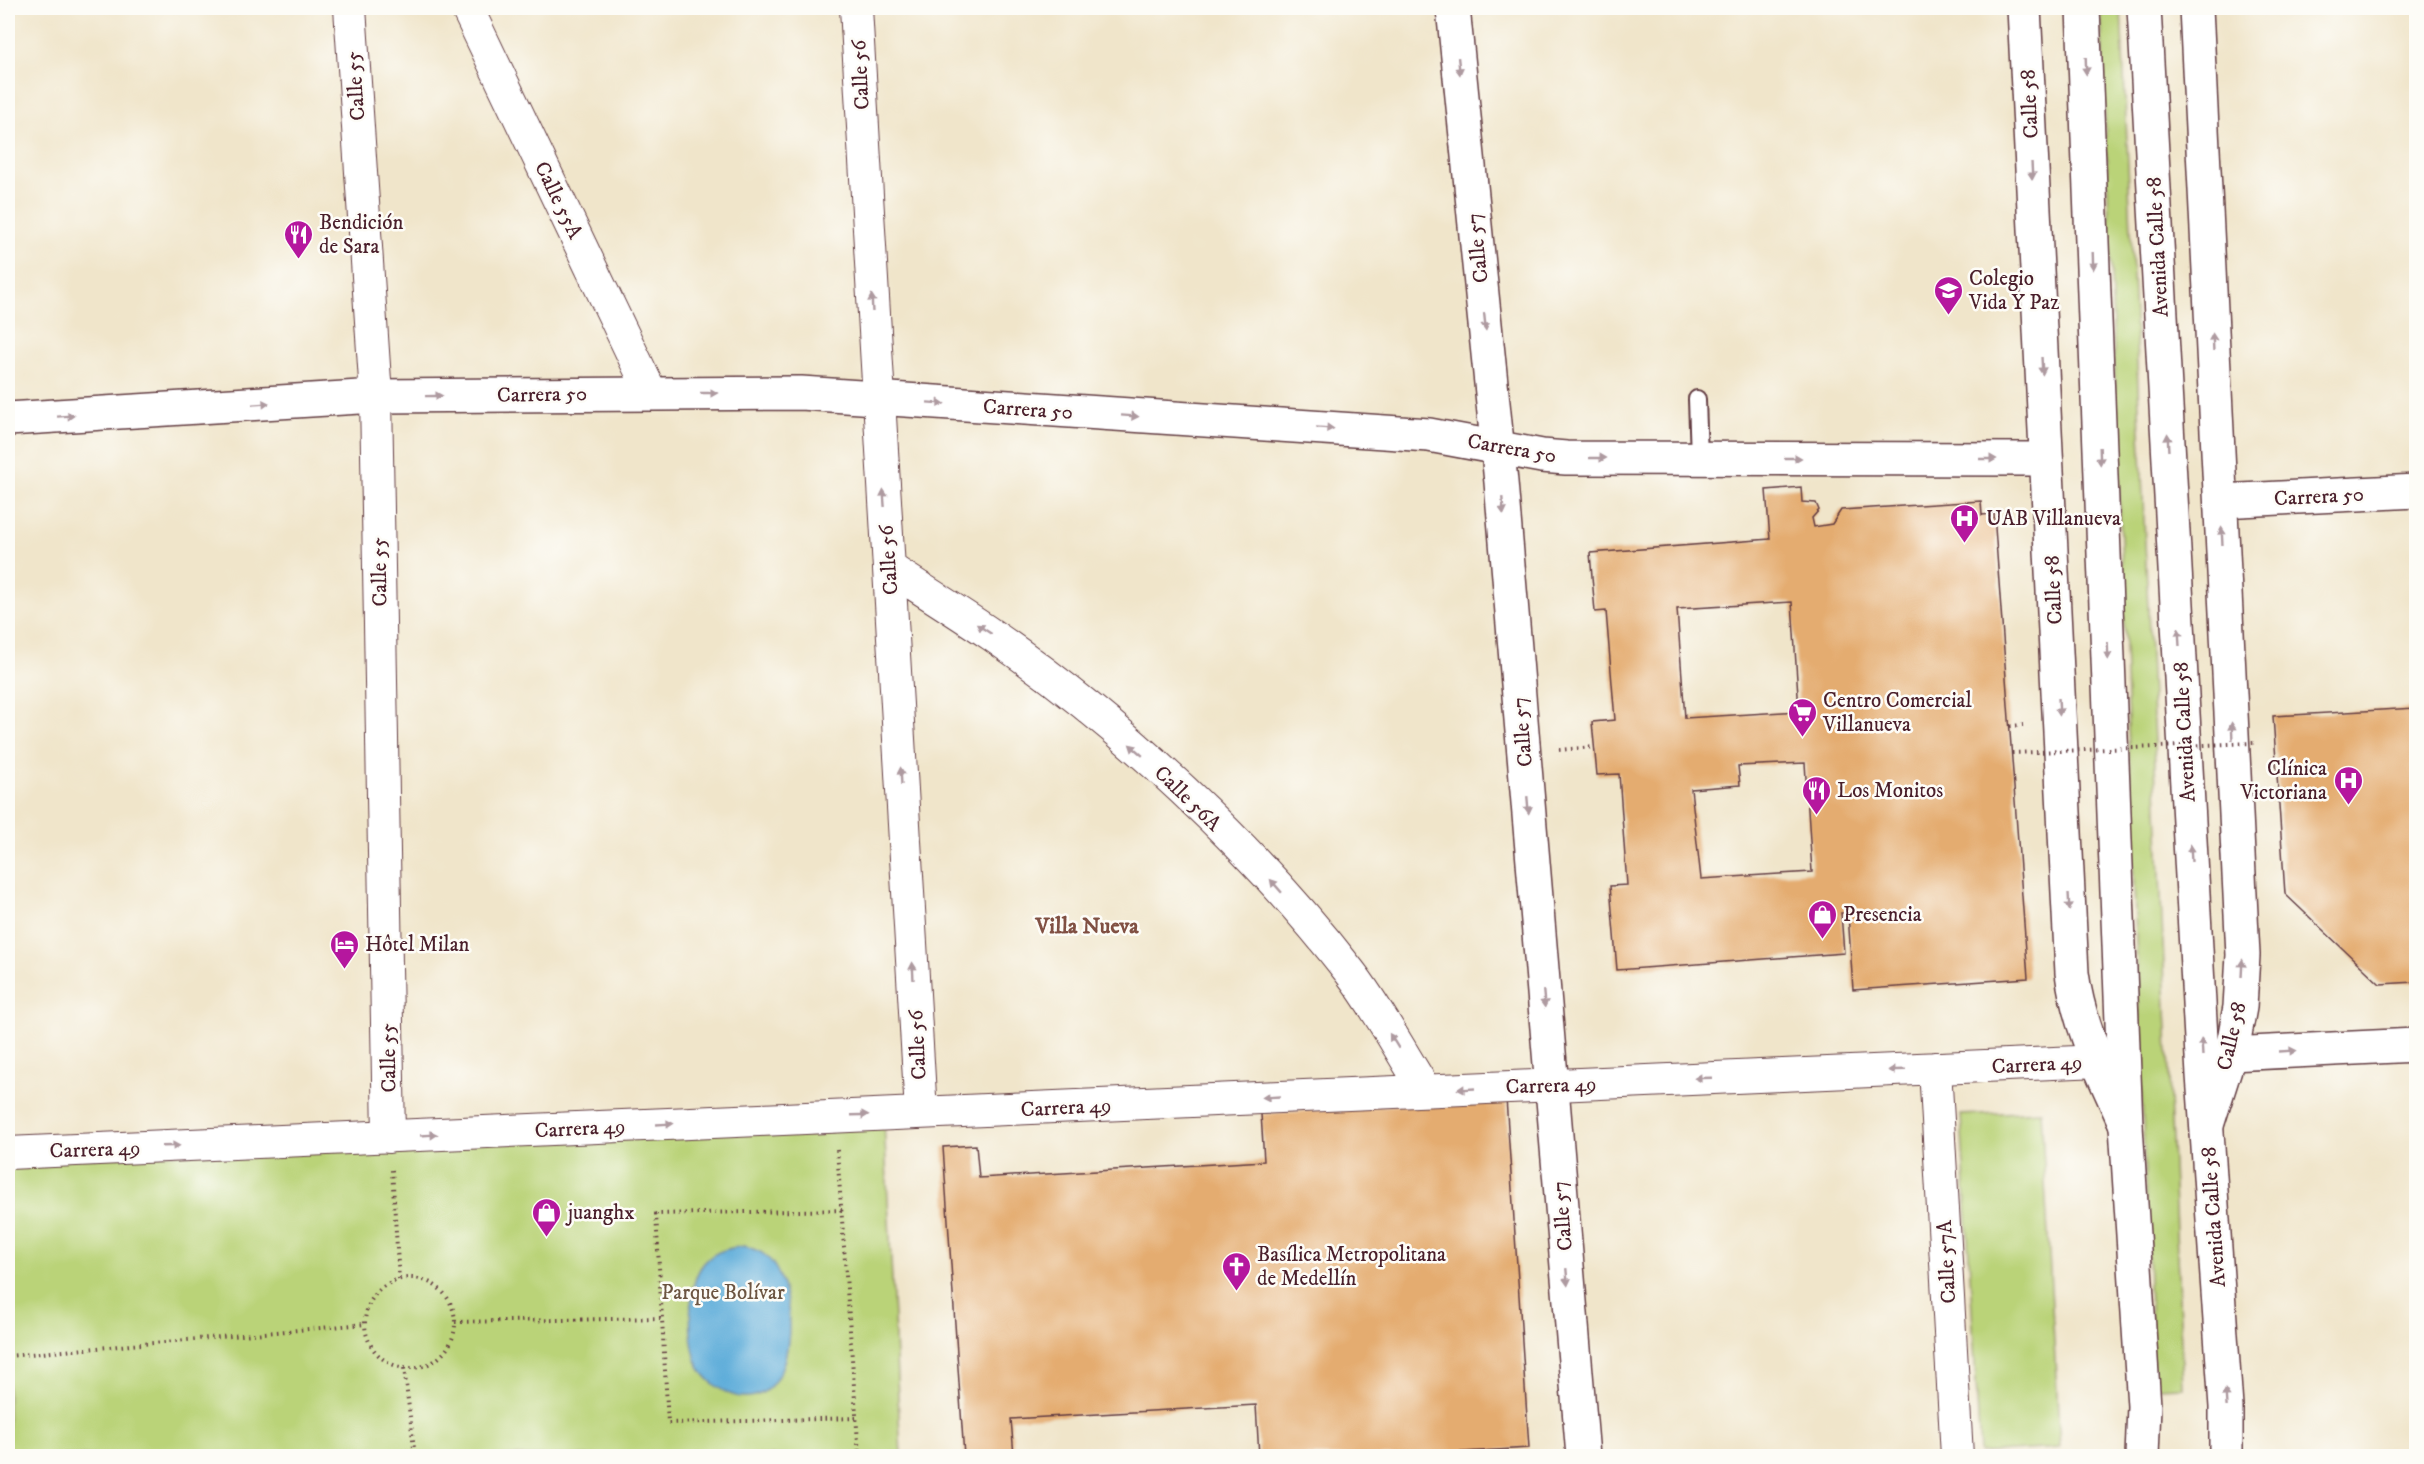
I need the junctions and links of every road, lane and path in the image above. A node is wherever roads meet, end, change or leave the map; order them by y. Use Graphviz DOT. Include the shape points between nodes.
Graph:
graph roads {
  1 [pos="350,8"];
  2 [pos="467,8"];
  3 [pos="856,8"];
  4 [pos="1453,8"];
  5 [pos="2024,8"];
  6 [pos="2084,8"];
  7 [pos="2144,8"];
  8 [pos="2196,8"];
  9 [pos="651,393"];
  10 [pos="376,396"];
  11 [pos="1697,399"];
  12 [pos="878,400"];
  13 [pos="8,419"];
  14 [pos="1498,447"];
  15 [pos="1699,458"];
  16 [pos="2046,459"];
  17 [pos="2416,491"];
  18 [pos="2221,501"];
  19 [pos="889,568"];
  20 [pos="2030,725"];
  21 [pos="2010,726"];
  22 [pos="2254,742"];
  23 [pos="1594,747"];
  24 [pos="1552,750"];
  25 [pos="2012,753"];
  26 [pos="2416,1045"];
  27 [pos="2230,1054"];
  28 [pos="2110,1060"];
  29 [pos="1935,1068"];
  30 [pos="1551,1085"];
  31 [pos="1425,1090"];
  32 [pos="921,1113"];
  33 [pos="835,1117"];
  34 [pos="2206,1126"];
  35 [pos="389,1137"];
  36 [pos="8,1153"];
  37 [pos="842,1210"];
  38 [pos="399,1279"];
  39 [pos="662,1318"];
  40 [pos="455,1322"];
  41 [pos="364,1324"];
  42 [pos="8,1356"];
  43 [pos="404,1368"];
  44 [pos="856,1418"];
  45 [pos="416,1456"];
  46 [pos="859,1456"];
  47 [pos="1583,1456"];
  48 [pos="1957,1456"];
  49 [pos="2142,1456"];
  50 [pos="2226,1456"];
  1 -- 10 [label="street, Calle 55"];
  2 -- 9 [label="street, Calle 55A"];
  12 -- 3 [label="street, Calle 56, one-way"];
  4 -- 14 [label="street, Calle 57, one-way"];
  5 -- 16 [label="street, Calle 58, one-way"];
  6 -- 28 [label="street, one-way"];
  34 -- 7 [label="street, Avenida Calle 58, one-way"];
  18 -- 8 [label="street, Calle 58, one-way"];
  10 -- 9 [label="street, Carrera 50, one-way"];
  9 -- 12 [label="street, Carrera 50, one-way" via="801,393"];
  13 -- 10 [label="street, Carrera 50, one-way"];
  10 -- 35 [label="street, Calle 55"];
  11 -- 15 [label="lane"];
  12 -- 14 [label="street, Carrera 50, one-way" via="1429,435"];
  19 -- 12 [label="street, Calle 56, one-way"];
  14 -- 15 [label="street, Carrera 50, one-way" via="1566,458"];
  14 -- 30 [label="street, Calle 57, one-way"];
  15 -- 16 [label="street, Carrera 50, one-way"];
  16 -- 28 [label="street, Calle 58, one-way" via="2072,973 2076,1004"];
  17 -- 18 [label="street, Carrera 50"];
  27 -- 18 [label="street, Calle 58, one-way" via="2240,1007 2242,955"];
  31 -- 19 [label="street, Calle 56A, one-way" via="1351,973 1270,879 1183,792 1082,703 993,635"];
  32 -- 19 [label="street, Calle 56, one-way"];
  20 -- 21 [label="path"];
  22 -- 25 [label="path, bridge"];
  23 -- 24 [label="path"];
  27 -- 26 [label="street, one-way"];
  27 -- 34 [label="street, Calle 58"];
  28 -- 29 [label="street, Carrera 49"];
  28 -- 49 [label="street" via="2126,1126 2144,1406"];
  29 -- 30 [label="street, Carrera 49, one-way"];
  29 -- 48 [label="street, Calle 57A"];
  30 -- 31 [label="street, Carrera 49, one-way"];
  30 -- 47 [label="street, Calle 57, one-way"];
  31 -- 32 [label="street, Carrera 49, one-way"];
  33 -- 32 [label="street, Carrera 49, one-way"];
  35 -- 33 [label="street, Carrera 49, one-way"];
  33 -- 37 [label="path"];
  50 -- 34 [label="street, Avenida Calle 58, one-way"];
  36 -- 35 [label="street, Carrera 49, one-way"];
  35 -- 38 [label="path"];
  37 -- 39 [label="path" via="656,1214"];
  37 -- 44 [label="path"];
  38 -- 40 [label="path" via="413,1278 437,1287 446,1297"];
  38 -- 41 [label="path" via="378,1291"];
  39 -- 40 [label="path"];
  39 -- 44 [label="path" via="668,1423"];
  40 -- 43 [label="path" via="449,1347 440,1357 429,1364"];
  41 -- 42 [label="path"];
  41 -- 43 [label="path" via="376,1353"];
  43 -- 45 [label="path"];
  44 -- 46 [label="path"];
}
